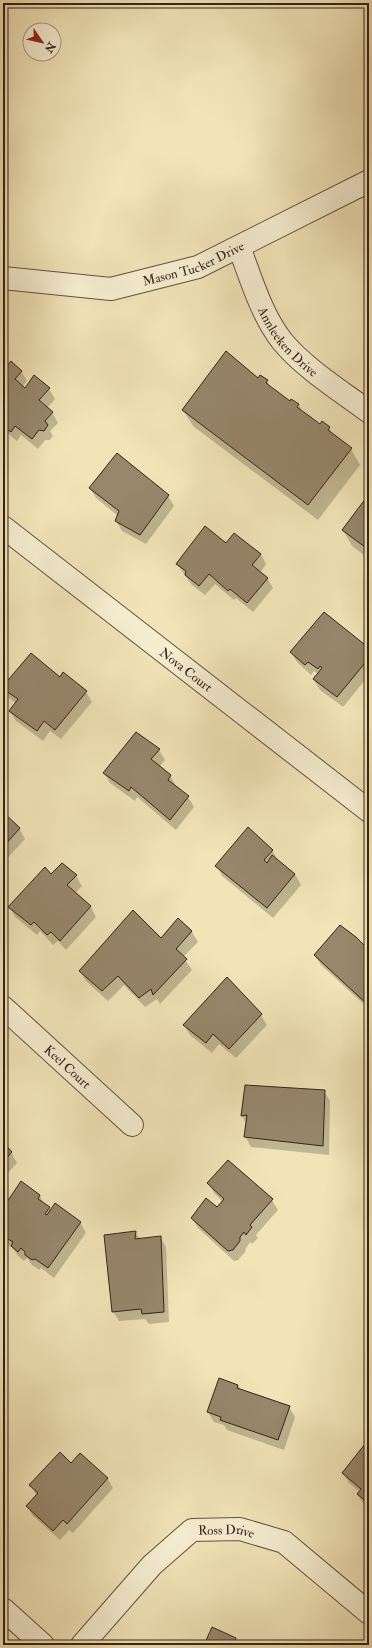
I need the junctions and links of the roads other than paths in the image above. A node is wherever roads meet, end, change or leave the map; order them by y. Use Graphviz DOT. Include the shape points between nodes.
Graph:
graph roads {
  1 [pos="369,181"];
  2 [pos="239,247"];
  3 [pos="3,278"];
  4 [pos="369,412"];
  5 [pos="3,527"];
  6 [pos="369,811"];
  7 [pos="3,1007"];
  8 [pos="132,1125"];
  9 [pos="3,1609"];
  10 [pos="369,1613"];
  11 [pos="43,1645"];
  12 [pos="82,1645"];
  1 -- 2 [label="street, Mason Tucker Drive"];
  2 -- 3 [label="street, Mason Tucker Drive" via="198,267 111,289"];
  2 -- 4 [label="street, Annleeken Drive" via="264,310 282,340 301,360"];
  5 -- 6 [label="street, Nova Court"];
  7 -- 8 [label="street, Keel Court"];
  9 -- 11 [label="street"];
  10 -- 12 [label="street, Ross Drive" via="284,1542 240,1528 192,1530 152,1565"];
}
